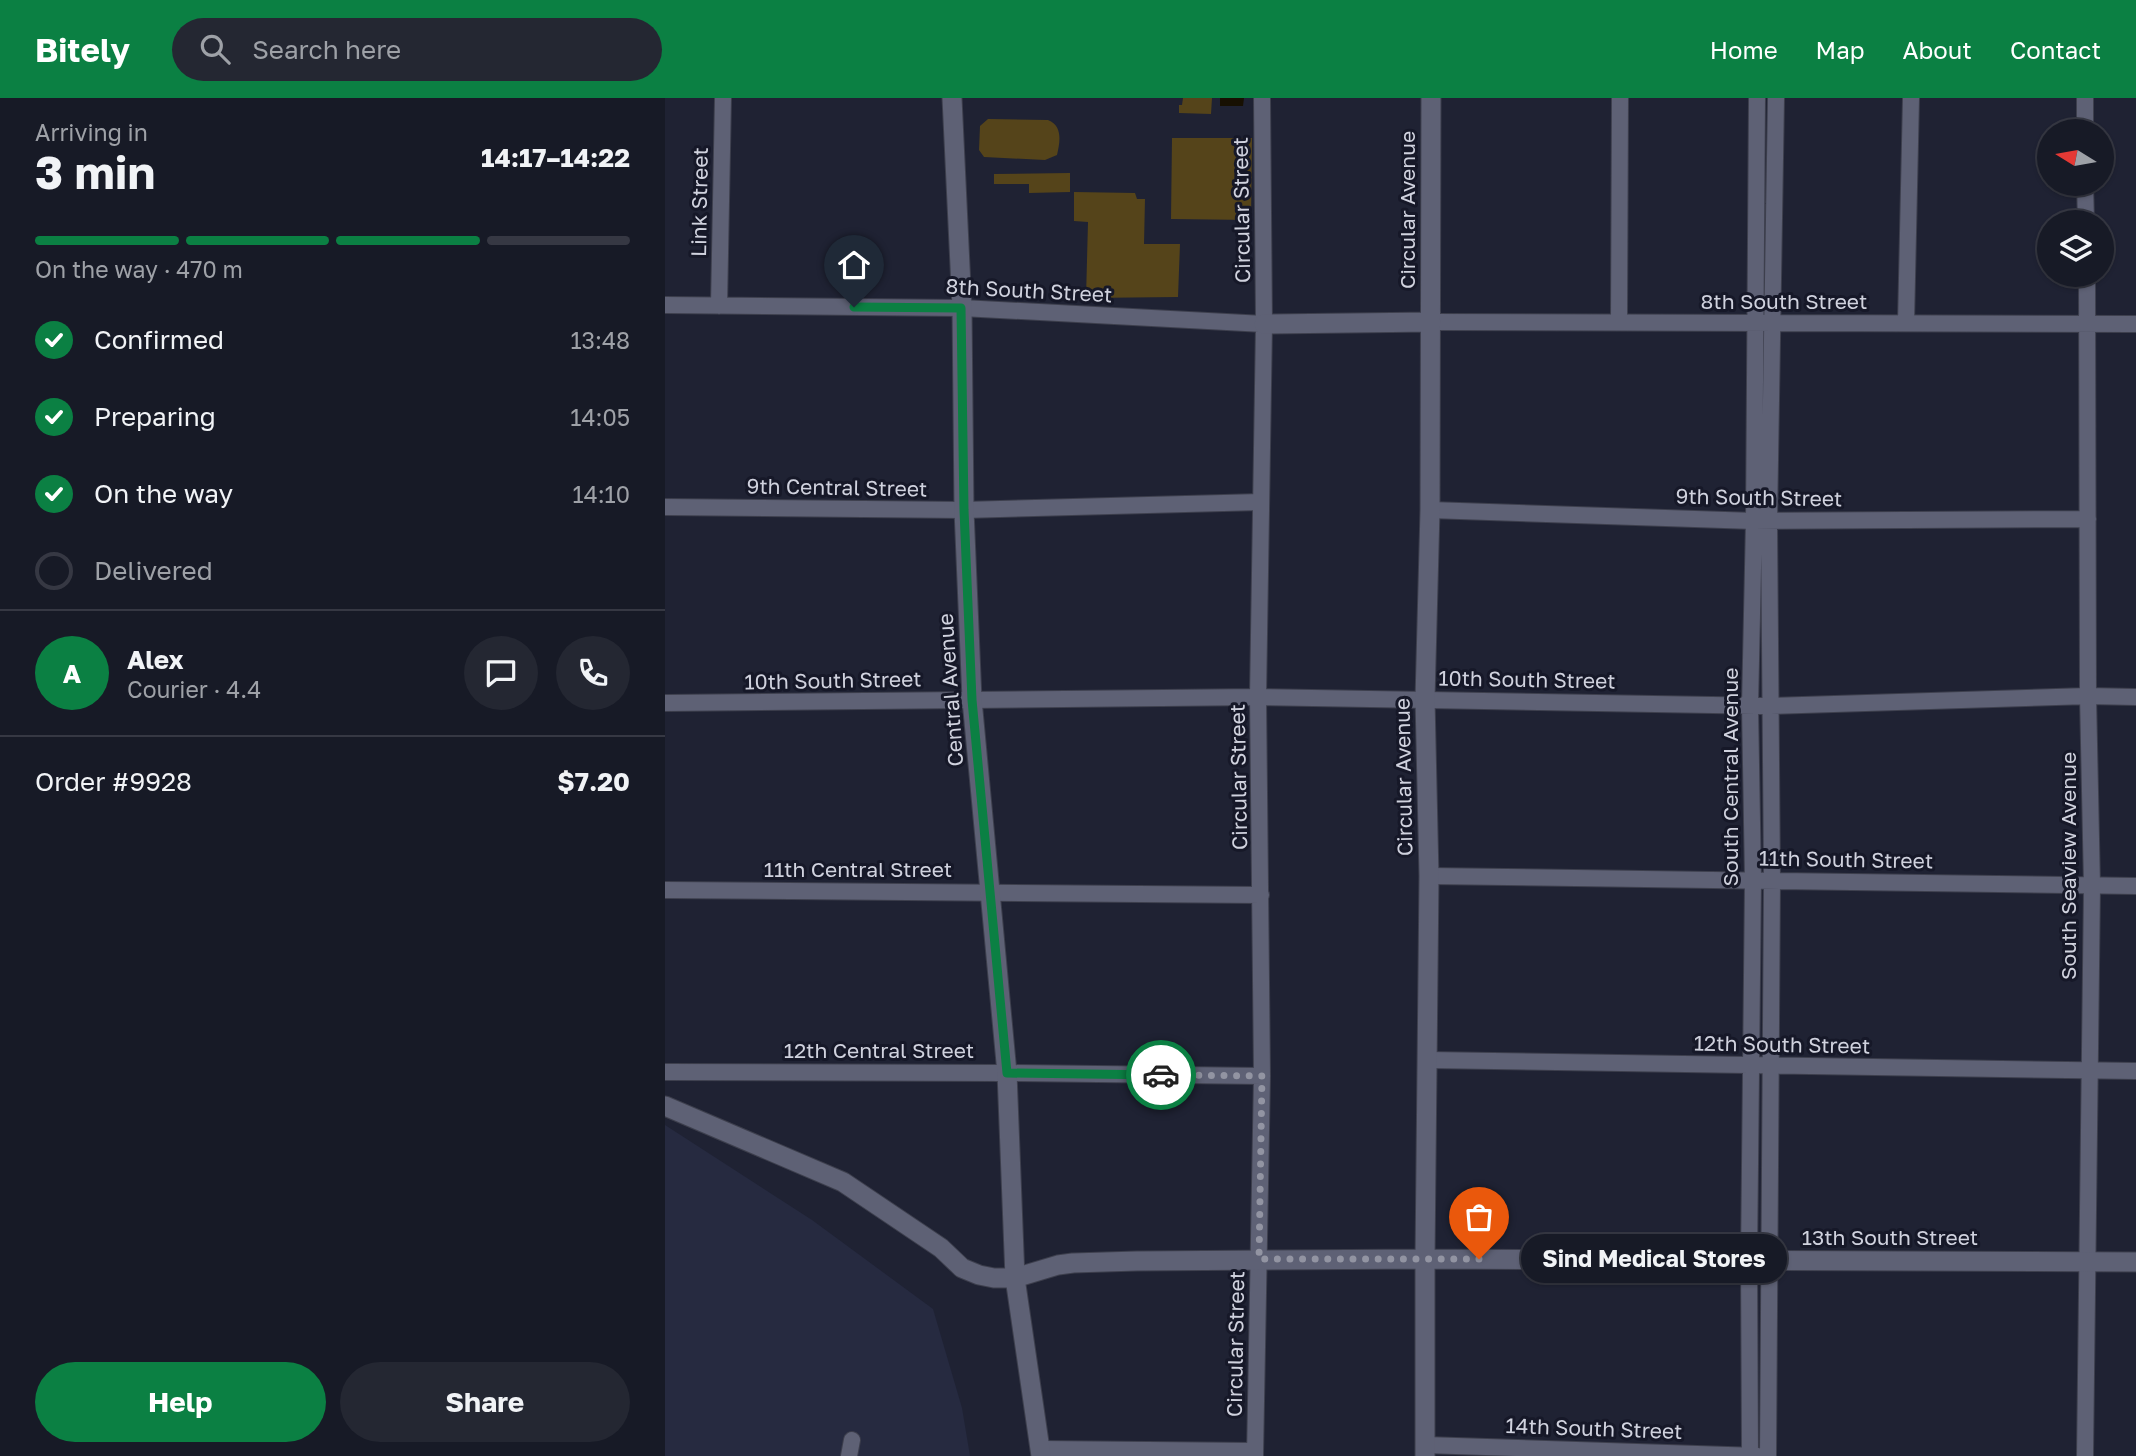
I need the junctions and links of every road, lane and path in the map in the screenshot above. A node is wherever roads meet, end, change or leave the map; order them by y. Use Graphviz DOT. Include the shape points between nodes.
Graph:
graph roads {
  1 [pos="723,98"];
  2 [pos="952,98"];
  3 [pos="1262,98"];
  4 [pos="1430,98"];
  5 [pos="1620,98"];
  6 [pos="1757,98"];
  7 [pos="1776,98"];
  8 [pos="1911,98"];
  9 [pos="2085,98"];
  10 [pos="2085,119"];
  11 [pos="2087,287"];
  12 [pos="665,305"];
  13 [pos="719,306"];
  14 [pos="961,308"];
  15 [pos="1431,322"];
  16 [pos="1619,322"];
  17 [pos="1755,323"];
  18 [pos="1773,323"];
  19 [pos="1906,323"];
  20 [pos="2087,323"];
  21 [pos="1264,324"];
  22 [pos="2136,324"];
  23 [pos="1261,502"];
  24 [pos="665,507"];
  25 [pos="964,510"];
  26 [pos="1430,510"];
  27 [pos="2088,519"];
  28 [pos="1762,521"];
  29 [pos="2088,696"];
  30 [pos="1258,697"];
  31 [pos="2136,697"];
  32 [pos="1425,699"];
  33 [pos="972,700"];
  34 [pos="665,704"];
  35 [pos="1750,706"];
  36 [pos="1770,706"];
  37 [pos="1429,876"];
  38 [pos="1753,880"];
  39 [pos="1772,880"];
  40 [pos="2092,886"];
  41 [pos="2136,886"];
  42 [pos="665,890"];
  43 [pos="989,892"];
  44 [pos="1261,894"];
  45 [pos="1428,1060"];
  46 [pos="1752,1065"];
  47 [pos="1771,1066"];
  48 [pos="2136,1071"];
  49 [pos="665,1072"];
  50 [pos="2089,1072"];
  51 [pos="1007,1073"];
  52 [pos="1262,1076"];
  53 [pos="665,1106"];
  54 [pos="1259,1259"];
  55 [pos="1425,1259"];
  56 [pos="1749,1260"];
  57 [pos="1770,1261"];
  58 [pos="2087,1262"];
  59 [pos="2136,1262"];
  60 [pos="1015,1278"];
  61 [pos="1425,1450"];
  62 [pos="1040,1452"];
  63 [pos="1255,1454"];
  64 [pos="1750,1456"];
  65 [pos="1762,1456"];
  66 [pos="1768,1456"];
  67 [pos="2085,1456"];
  1 -- 13 [label="street, Link Street"];
  2 -- 14 [label="street, Central Avenue"];
  3 -- 21 [label="street, Circular Street"];
  4 -- 15 [label="street, Circular Avenue"];
  5 -- 16 [label="street"];
  6 -- 17 [label="street, South Central Avenue"];
  7 -- 18 [label="street"];
  8 -- 19 [label="street"];
  9 -- 10 [label="street"];
  11 -- 20 [label="street, South Seaview Avenue"];
  12 -- 13 [label="street, 8th South Street"];
  13 -- 14 [label="street, 8th South Street"];
  14 -- 21 [label="street, 8th South Street"];
  14 -- 25 [label="street, Central Avenue"];
  15 -- 16 [label="street, 8th South Street"];
  15 -- 21 [label="street"];
  15 -- 26 [label="street, Circular Avenue"];
  16 -- 17 [label="street, 8th South Street"];
  17 -- 18 [label="street, 8th South Street"];
  17 -- 28 [label="street, South Central Avenue"];
  18 -- 19 [label="street, 8th South Street"];
  18 -- 28 [label="street"];
  19 -- 20 [label="street, 8th South Street"];
  20 -- 22 [label="street, 8th South Street"];
  20 -- 27 [label="street, South Seaview Avenue"];
  21 -- 23 [label="street, Circular Street"];
  23 -- 25 [label="street, 9th Central Street"];
  23 -- 30 [label="street, Circular Street"];
  24 -- 25 [label="street, 9th Central Street"];
  25 -- 33 [label="street, Central Avenue"];
  26 -- 28 [label="street, 9th South Street"];
  26 -- 32 [label="street, Circular Avenue"];
  27 -- 28 [label="street, 9th South Street"];
  27 -- 29 [label="street, South Seaview Avenue"];
  28 -- 35 [label="street, South Central Avenue"];
  28 -- 36 [label="street"];
  29 -- 31 [label="street, 10th South Street"];
  29 -- 36 [label="street, 10th South Street"];
  29 -- 40 [label="street, South Seaview Avenue"];
  30 -- 32 [label="street, 10th South Street"];
  30 -- 33 [label="street, 10th South Street"];
  30 -- 44 [label="street, Circular Street"];
  32 -- 35 [label="street, 10th South Street"];
  32 -- 37 [label="street, Circular Avenue"];
  33 -- 34 [label="street, 10th South Street"];
  33 -- 43 [label="street, Central Avenue"];
  35 -- 36 [label="street, 10th South Street"];
  35 -- 38 [label="street, South Central Avenue"];
  36 -- 39 [label="street"];
  37 -- 38 [label="street, 11th South Street"];
  37 -- 45 [label="street, Circular Avenue"];
  38 -- 39 [label="street, 11th South Street"];
  38 -- 46 [label="street, South Central Avenue"];
  39 -- 40 [label="street, 11th South Street"];
  39 -- 47 [label="street"];
  40 -- 41 [label="street, 11th South Street"];
  40 -- 50 [label="street, South Seaview Avenue"];
  42 -- 43 [label="street, 11th Central Street"];
  43 -- 44 [label="street, 11th Central Street"];
  43 -- 51 [label="street, Central Avenue"];
  44 -- 52 [label="street, Circular Street"];
  45 -- 46 [label="street, 12th South Street"];
  45 -- 55 [label="street, Circular Avenue"];
  46 -- 47 [label="street, 12th South Street"];
  46 -- 56 [label="street, South Central Avenue"];
  47 -- 50 [label="street, 12th South Street"];
  47 -- 57 [label="street"];
  48 -- 50 [label="street, 12th South Street"];
  49 -- 51 [label="street, 12th Central Street"];
  50 -- 58 [label="street, South Seaview Avenue"];
  51 -- 52 [label="street, 12th Central Street"];
  51 -- 60 [label="street, Central Avenue"];
  52 -- 54 [label="street, Circular Street"];
  53 -- 60 [label="street" via="843,1182 963,1268 994,1278"];
  54 -- 55 [label="street, 13th South Street"];
  54 -- 60 [label="street, 13th South Street" via="1073,1263"];
  54 -- 63 [label="street, Circular Street"];
  55 -- 56 [label="street, 13th South Street"];
  55 -- 61 [label="street, Circular Avenue"];
  56 -- 57 [label="street, 13th South Street"];
  56 -- 64 [label="street, South Central Avenue"];
  57 -- 58 [label="street, 13th South Street"];
  57 -- 66 [label="street"];
  58 -- 59 [label="street, 13th South Street"];
  58 -- 67 [label="street, South Seaview Avenue"];
  60 -- 62 [label="street, Central Avenue"];
  61 -- 64 [label="street, 14th South Street"];
  62 -- 63 [label="street"];
  64 -- 65 [label="street, 14th South Street"];
}
